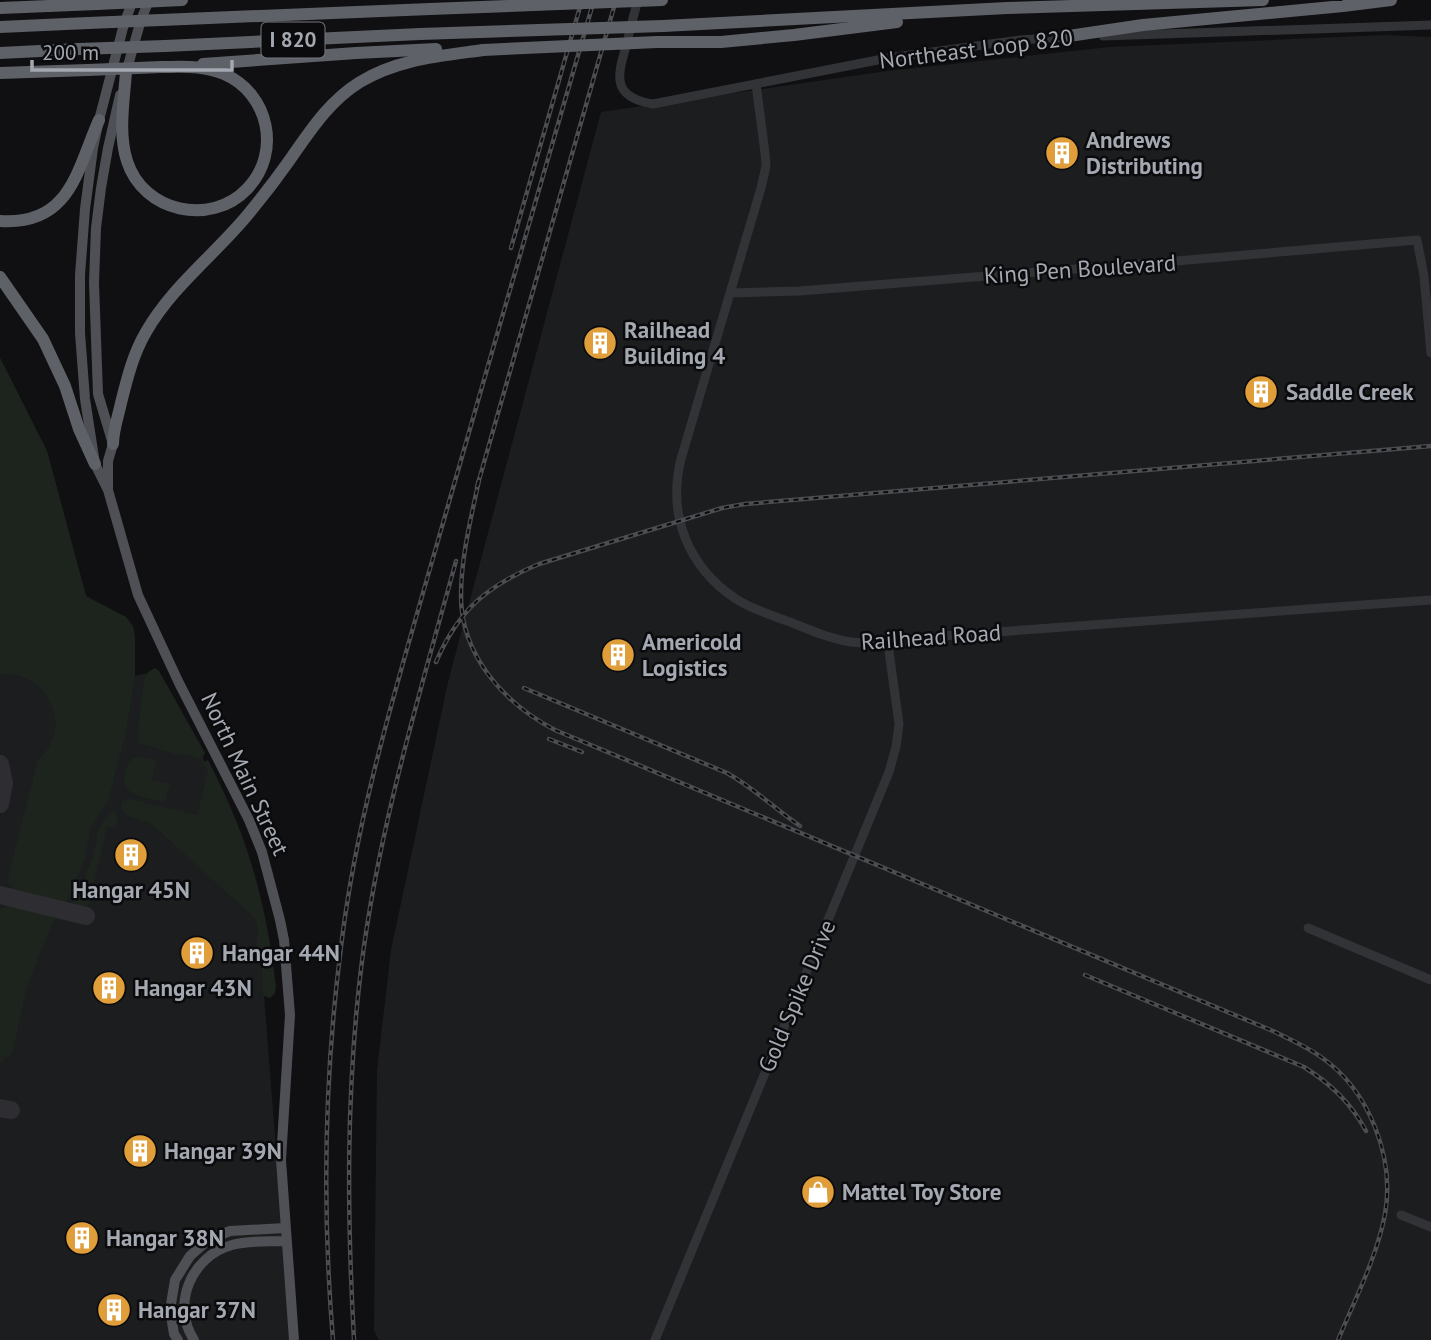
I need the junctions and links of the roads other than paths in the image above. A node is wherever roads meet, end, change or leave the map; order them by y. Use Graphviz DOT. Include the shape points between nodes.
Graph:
graph roads {
  1 [pos="69,0"];
  2 [pos="128,0"];
  3 [pos="133,0"];
  4 [pos="149,0"];
  5 [pos="182,0"];
  6 [pos="638,0"];
  7 [pos="662,0"];
  8 [pos="1263,0"];
  9 [pos="1391,0"];
  10 [pos="97,4"];
  11 [pos="0,8"];
  12 [pos="1007,8"];
  13 [pos="124,24"];
  14 [pos="1431,25"];
  15 [pos="0,27"];
  16 [pos="1062,37"];
  17 [pos="0,53"];
  18 [pos="403,57"];
  19 [pos="161,66"];
  20 [pos="126,72"];
  21 [pos="0,75"];
  22 [pos="756,84"];
  23 [pos="99,120"];
  24 [pos="0,221"];
  25 [pos="0,277"];
  26 [pos="731,293"];
  27 [pos="1431,353"];
  28 [pos="113,444"];
  29 [pos="95,464"];
  30 [pos="108,490"];
  31 [pos="1431,600"];
  32 [pos="888,644"];
  33 [pos="1308,928"];
  34 [pos="1431,980"];
  35 [pos="1401,1215"];
  36 [pos="1431,1227"];
  37 [pos="285,1228"];
  38 [pos="286,1241"];
  39 [pos="178,1340"];
  40 [pos="194,1340"];
  41 [pos="294,1340"];
  42 [pos="655,1340"];
  1 -- 10 [label="highway"];
  2 -- 13 [label="highway"];
  3 -- 13 [label="main road, North Main Street"];
  4 -- 20 [label="main road, North Main Street"];
  5 -- 10 [label="highway, bridge"];
  6 -- 22 [label="street, Northeast Loop 820" via="620,66 620,84 626,94 653,104"];
  7 -- 15 [label="highway, I 820, bridge"];
  8 -- 12 [label="highway, I 820"];
  9 -- 16 [label="highway"];
  10 -- 11 [label="highway"];
  12 -- 17 [label="highway, I 820, bridge"];
  12 -- 18 [label="highway, bridge" via="721,42 460,48"];
  13 -- 23 [label="main road, North Main Street"];
  14 -- 16 [label="street, Northeast Loop 820"];
  16 -- 22 [label="street, Northeast Loop 820" via="888,58"];
  18 -- 19 [label="highway"];
  18 -- 28 [label="highway" via="333,103 249,213 160,308 133,359"];
  19 -- 20 [label="highway" via="200,67 225,74 247,89 264,117 267,145 260,172 240,196 214,209 185,211 157,201 133,176 124,152"];
  19 -- 21 [label="highway, bridge"];
  20 -- 28 [label="main road, North Main Street" via="101,188 94,283 98,394"];
  22 -- 26 [label="street, Railhead Road" via="766,166"];
  23 -- 24 [label="highway" via="79,172 61,201 38,216"];
  23 -- 29 [label="main road, North Main Street" via="80,275 85,399"];
  25 -- 29 [label="highway" via="43,339"];
  26 -- 27 [label="street, King Pen Boulevard" via="1417,240"];
  26 -- 32 [label="street, Railhead Road" via="678,470 679,522 689,547 697,563 737,600 826,636"];
  28 -- 30 [label="main road, North Main Street"];
  29 -- 30 [label="main road, North Main Street"];
  30 -- 37 [label="main road, North Main Street" via="138,595 249,820 281,920 289,1014 281,1160"];
  31 -- 32 [label="street, Railhead Road" via="942,636"];
  32 -- 42 [label="street, Gold Spike Drive" via="899,724 889,772"];
  33 -- 34 [label="street"];
  35 -- 36 [label="street"];
  37 -- 38 [label="main road, North Main Street"];
  37 -- 39 [label="main road" via="230,1231 208,1240 190,1256 175,1280 170,1310"];
  38 -- 40 [label="main road" via="233,1244 215,1251 200,1265 187,1284 183,1310"];
  38 -- 41 [label="main road, North Main Street"];
}
